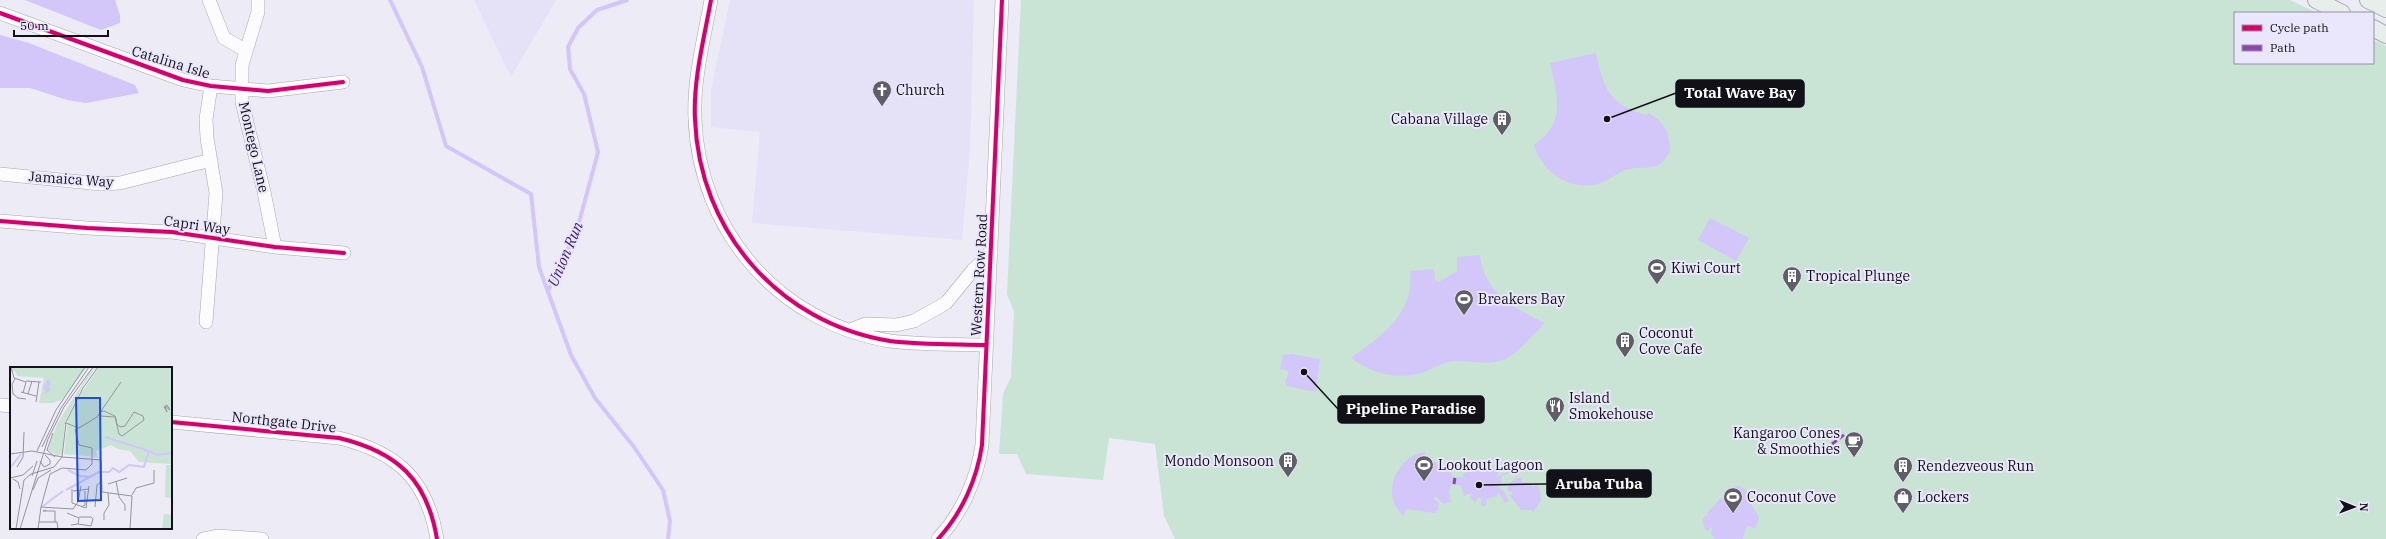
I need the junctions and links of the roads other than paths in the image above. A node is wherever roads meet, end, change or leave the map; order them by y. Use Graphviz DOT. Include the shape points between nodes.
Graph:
graph roads {
  1 [pos="209,0"];
  2 [pos="258,0"];
  3 [pos="711,0"];
  4 [pos="1002,0"];
  5 [pos="2316,0"];
  6 [pos="2368,0"];
  7 [pos="2386,9"];
  8 [pos="2340,12"];
  9 [pos="0,13"];
  10 [pos="2374,29"];
  11 [pos="2386,35"];
  12 [pos="246,50"];
  13 [pos="343,82"];
  14 [pos="211,86"];
  15 [pos="241,89"];
  16 [pos="211,160"];
  17 [pos="0,174"];
  18 [pos="0,221"];
  19 [pos="213,239"];
  20 [pos="275,247"];
  21 [pos="344,253"];
  22 [pos="991,253"];
  23 [pos="206,322"];
  24 [pos="850,330"];
  25 [pos="986,344"];
  26 [pos="0,405"];
  27 [pos="10,406"];
  28 [pos="172,422"];
  29 [pos="203,539"];
  30 [pos="262,539"];
  31 [pos="437,539"];
  32 [pos="938,539"];
  1 -- 12 [label="street" via="224,38"];
  2 -- 12 [label="street, Montego Lane" via="258,12"];
  3 -- 24 [label="street" via="697,78 695,119 706,185 722,224 755,268 788,298"];
  4 -- 22 [label="street, Western Row Road"];
  5 -- 8 [label="main road"];
  6 -- 7 [label="main road"];
  9 -- 14 [label="street, Catalina Isle" via="183,80"];
  10 -- 11 [label="main road"];
  12 -- 15 [label="street, Montego Lane"];
  13 -- 15 [label="street, Catalina Isle" via="287,90"];
  14 -- 15 [label="street, Catalina Isle"];
  14 -- 16 [label="street, Capri Way" via="206,120"];
  15 -- 20 [label="street, Montego Lane"];
  16 -- 17 [label="street, Jamaica Way" via="120,183 101,184"];
  16 -- 19 [label="street, Capri Way" via="216,193"];
  18 -- 19 [label="street, Capri Way" via="172,232"];
  19 -- 20 [label="street, Capri Way"];
  19 -- 23 [label="street, Capri Way"];
  20 -- 21 [label="street, Capri Way"];
  22 -- 24 [label="street" via="973,270 946,303 914,321 896,325 865,324"];
  22 -- 25 [label="street, Western Row Road"];
  24 -- 25 [label="street" via="890,341"];
  25 -- 32 [label="street, Western Row Road" via="982,445 978,470 971,488"];
  26 -- 27 [label="street"];
  28 -- 31 [label="street, Northgate Drive" via="339,438 366,445 390,458 425,495"];
  29 -- 30 [label="street" via="217,536"];
}
